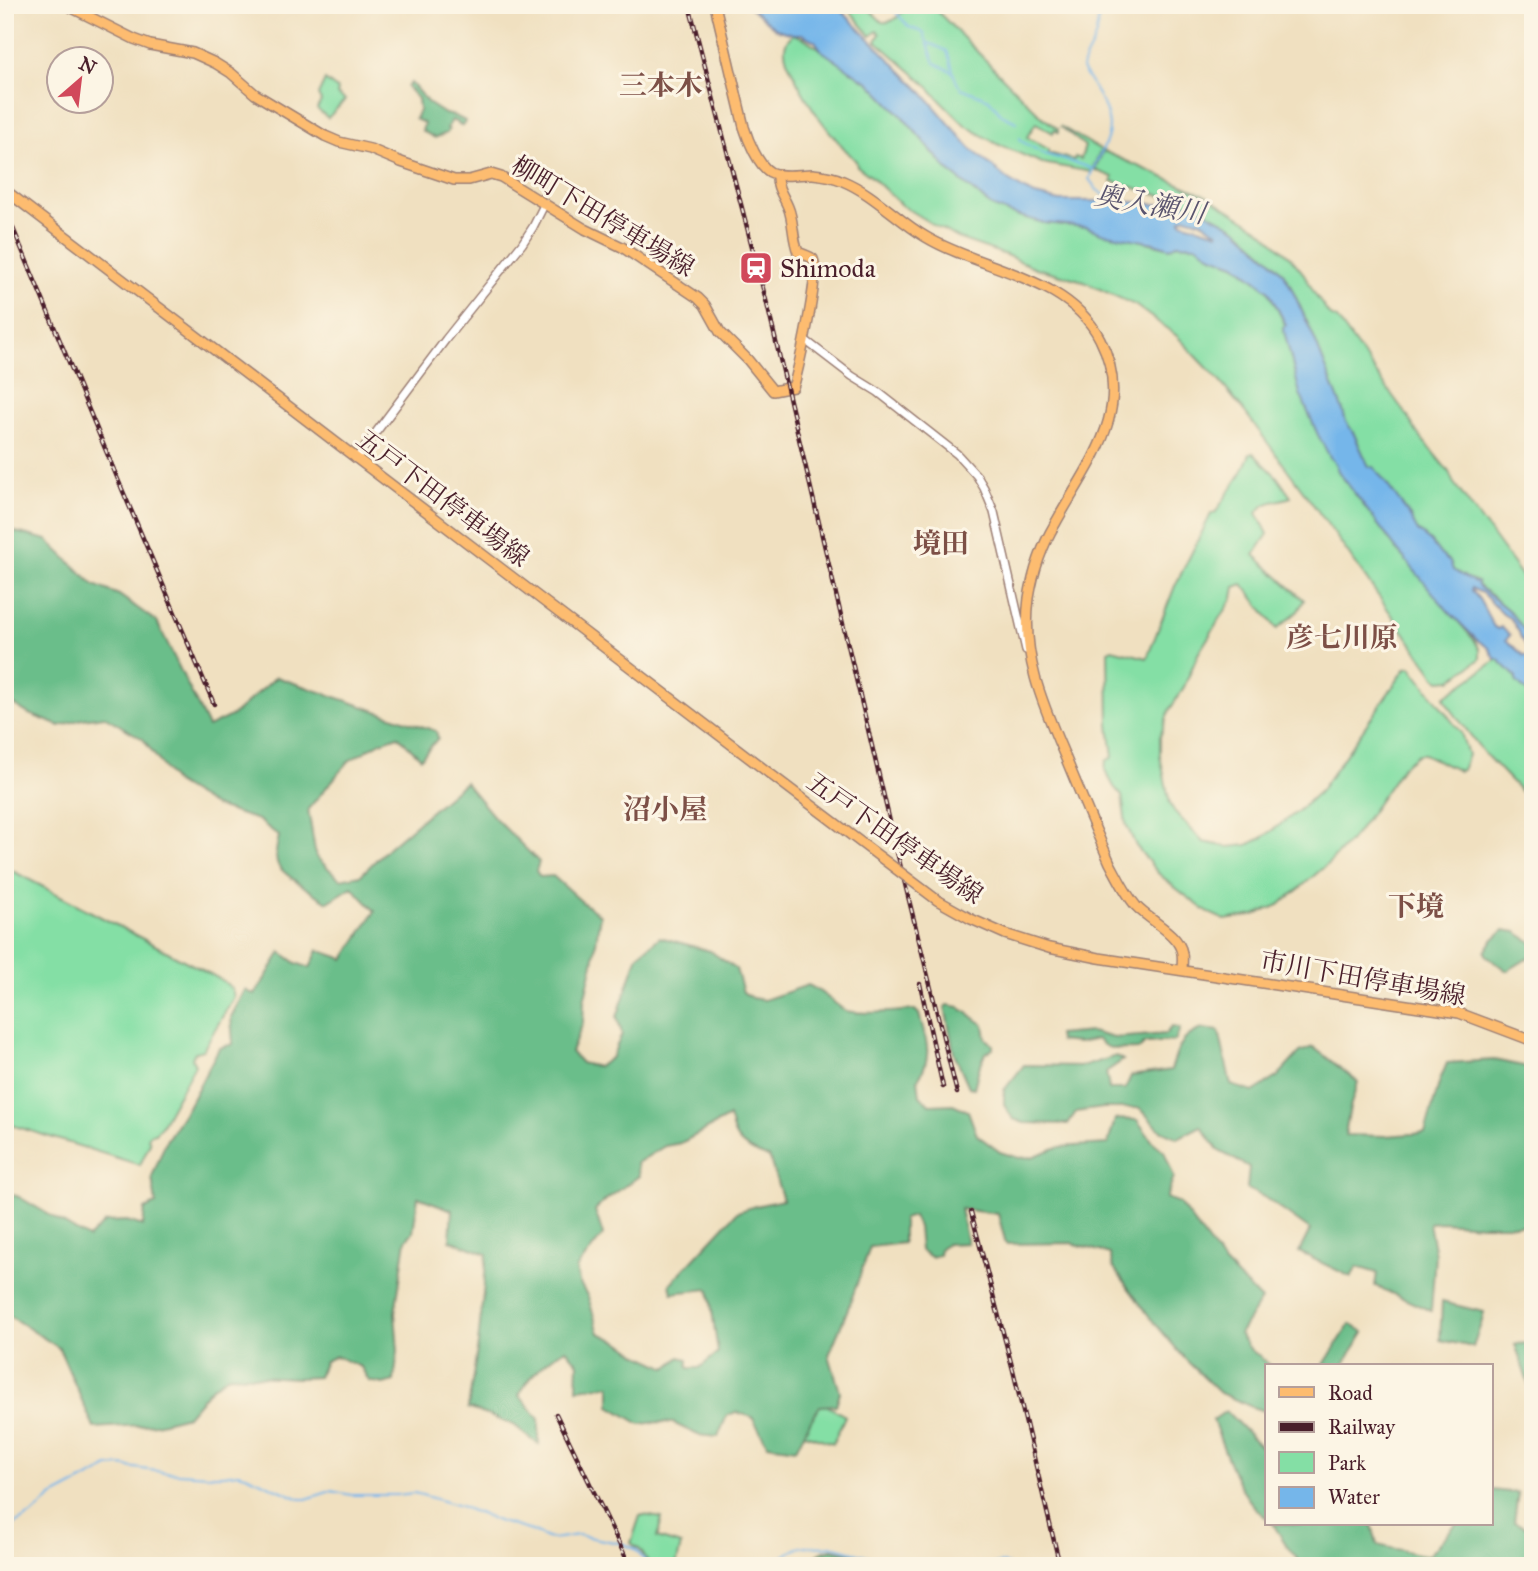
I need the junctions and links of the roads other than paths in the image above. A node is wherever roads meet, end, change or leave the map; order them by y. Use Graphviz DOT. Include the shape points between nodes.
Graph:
graph roads {
  1 [pos="66,5"];
  2 [pos="715,5"];
  3 [pos="777,174"];
  4 [pos="5,190"];
  5 [pos="545,203"];
  6 [pos="806,340"];
  7 [pos="356,458"];
  8 [pos="1013,590"];
  9 [pos="1029,601"];
  10 [pos="1015,602"];
  11 [pos="1031,661"];
  12 [pos="1182,970"];
  13 [pos="1533,1041"];
  1 -- 5 [label="main road, 柳町下田停車場線" via="134,39 215,63 255,94 339,142 454,180 491,174"];
  2 -- 3 [label="main road" via="749,142 766,169"];
  3 -- 6 [label="main road, 柳町下田停車場線" via="796,248 815,264"];
  3 -- 9 [label="main road" via="845,181 945,248 1056,294 1077,310 1099,337 1112,384 1107,427 1049,536"];
  4 -- 7 [label="main road, 五戸下田停車場線"];
  5 -- 6 [label="main road, 柳町下田停車場線" via="698,298 720,332 773,391 793,387"];
  5 -- 7 [label="street" via="522,244"];
  6 -- 8 [label="street" via="971,469 994,512"];
  7 -- 12 [label="main road, 五戸下田停車場線, bridge" via="937,900 1005,934 1049,948"];
  8 -- 9 [label="street"];
  8 -- 10 [label="street"];
  9 -- 10 [label="street"];
  9 -- 11 [label="main road"];
  10 -- 11 [label="street"];
  11 -- 12 [label="main road" via="1044,706 1120,882 1135,905 1174,938 1183,954"];
  12 -- 13 [label="main road, 市川下田停車場線" via="1459,1013"];
}
